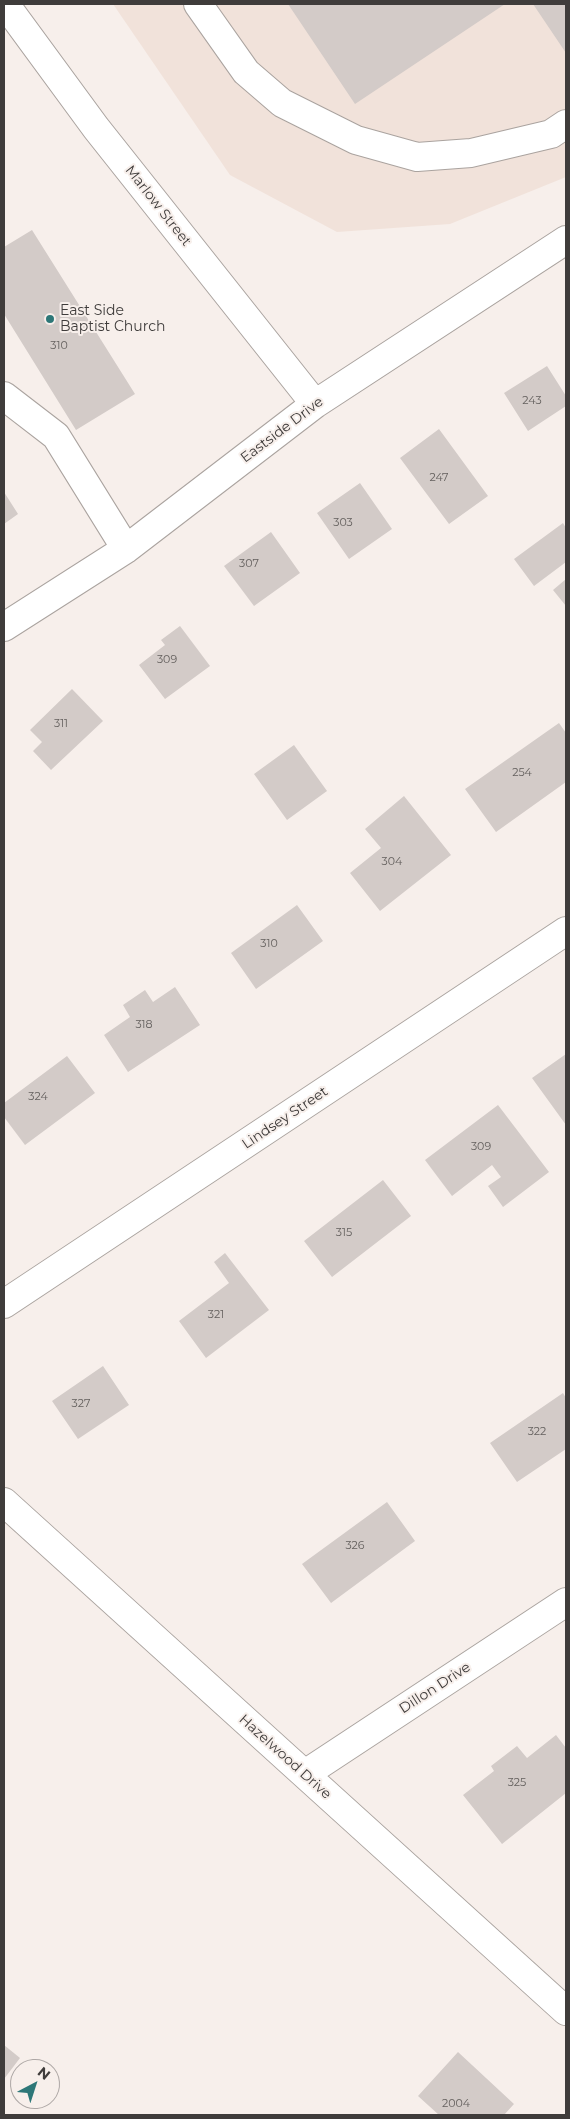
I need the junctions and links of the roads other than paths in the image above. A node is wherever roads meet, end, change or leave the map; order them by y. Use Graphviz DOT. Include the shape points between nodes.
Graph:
graph roads {
  1 [pos="5,4"];
  2 [pos="198,4"];
  3 [pos="566,124"];
  4 [pos="566,240"];
  5 [pos="4,396"];
  6 [pos="315,404"];
  7 [pos="126,549"];
  8 [pos="4,627"];
  9 [pos="566,931"];
  10 [pos="4,1304"];
  11 [pos="4,1502"];
  12 [pos="566,1602"];
  13 [pos="305,1774"];
  14 [pos="566,2011"];
  1 -- 6 [label="street, Marlow Street" via="102,136"];
  2 -- 3 [label="street" via="246,72 282,104 356,140 418,157 471,154 551,134"];
  4 -- 6 [label="street, Eastside Drive"];
  5 -- 7 [label="street" via="56,436"];
  6 -- 7 [label="street, Eastside Drive"];
  7 -- 8 [label="street, Eastside Drive"];
  9 -- 10 [label="street, Lindsey Street"];
  11 -- 13 [label="street, Hazelwood Drive"];
  12 -- 13 [label="street, Dillon Drive"];
  13 -- 14 [label="street, Hazelwood Drive"];
}
